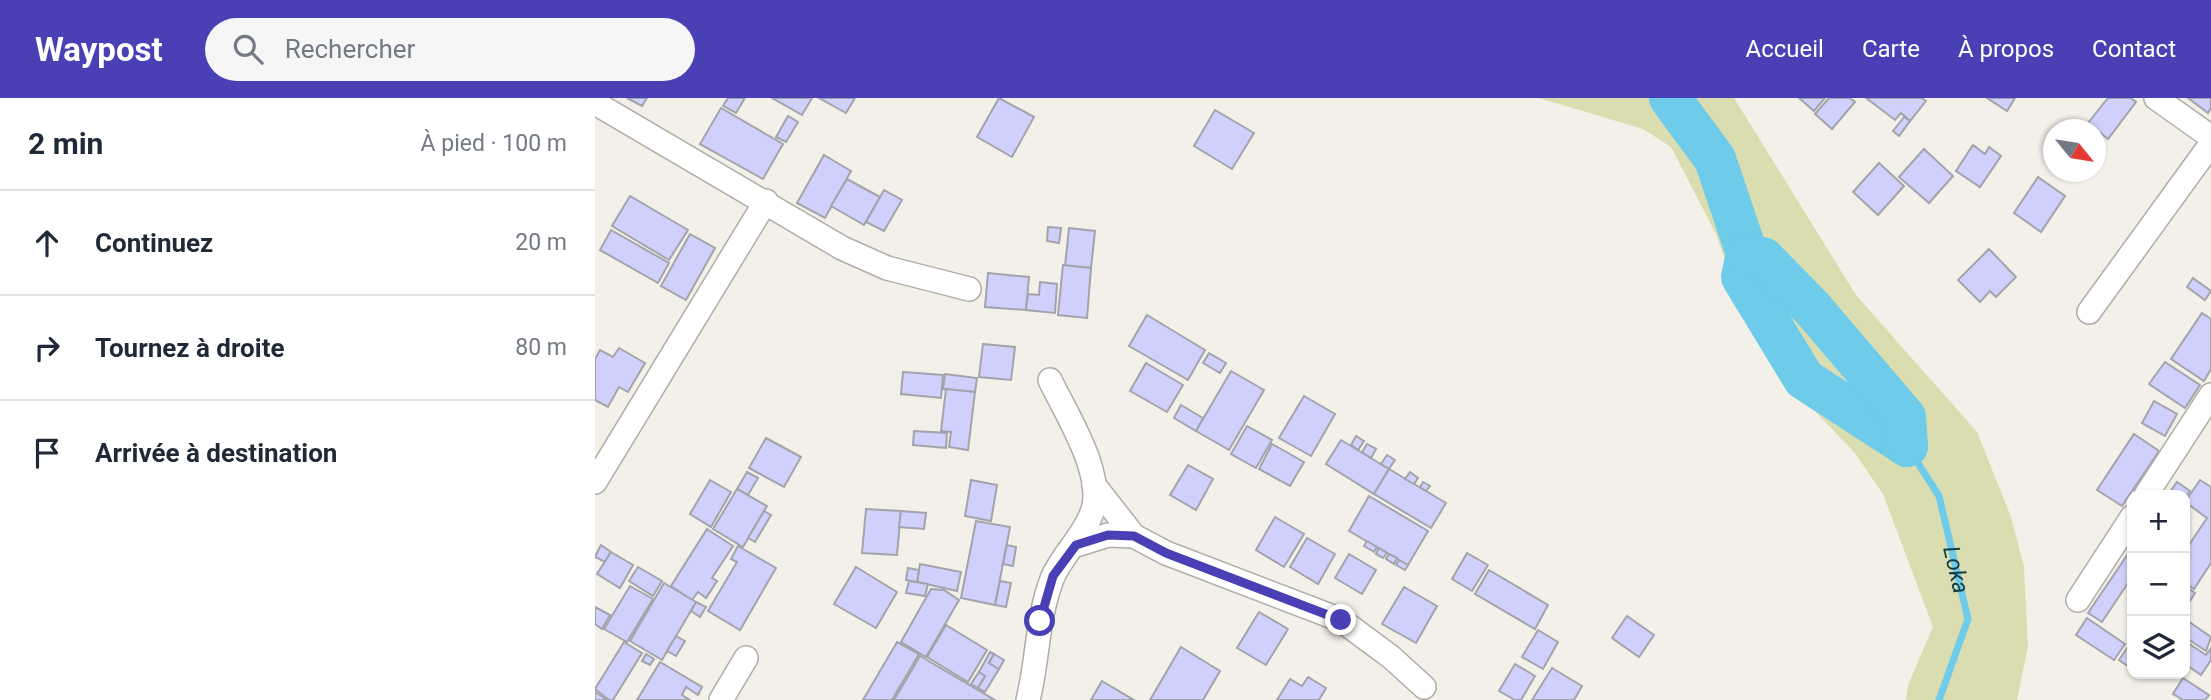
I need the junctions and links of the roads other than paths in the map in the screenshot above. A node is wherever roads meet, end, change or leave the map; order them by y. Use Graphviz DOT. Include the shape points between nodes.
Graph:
graph roads {
  1 [pos="2156,98"];
  2 [pos="595,103"];
  3 [pos="2211,137"];
  4 [pos="2211,144"];
  5 [pos="766,201"];
  6 [pos="969,289"];
  7 [pos="2089,312"];
  8 [pos="1050,380"];
  9 [pos="2211,395"];
  10 [pos="595,482"];
  11 [pos="1094,485"];
  12 [pos="2149,490"];
  13 [pos="2127,525"];
  14 [pos="1134,536"];
  15 [pos="1076,545"];
  16 [pos="2078,600"];
  17 [pos="746,658"];
  18 [pos="1424,687"];
  19 [pos="721,700"];
  20 [pos="1028,700"];
  1 -- 3 [label="street"];
  2 -- 5 [label="street"];
  4 -- 7 [label="street"];
  5 -- 6 [label="street" via="842,248 887,268"];
  5 -- 10 [label="street"];
  8 -- 11 [label="street" via="1086,454"];
  9 -- 12 [label="street"];
  11 -- 14 [label="street"];
  11 -- 15 [label="street" via="1093,512"];
  13 -- 16 [label="street"];
  14 -- 15 [label="street" via="1108,535"];
  14 -- 18 [label="street" via="1166,553 1341,620"];
  15 -- 20 [label="street" via="1053,576 1040,621"];
  17 -- 19 [label="street"];
}
